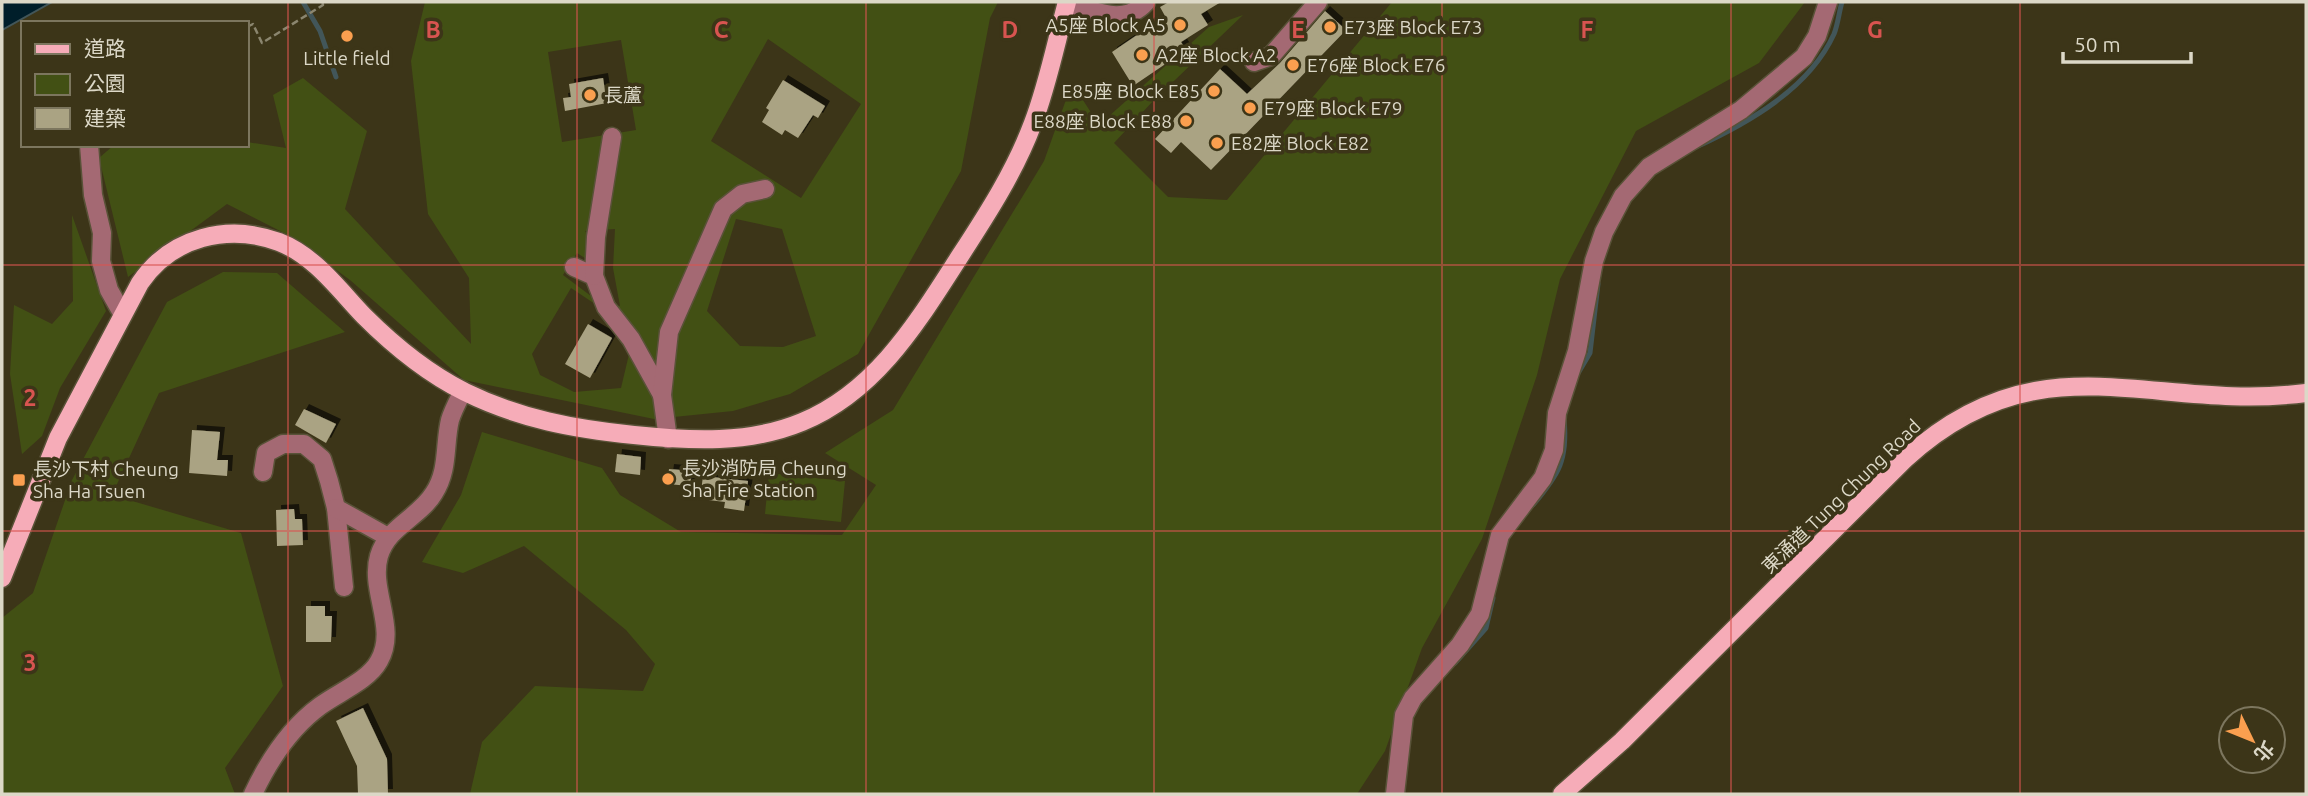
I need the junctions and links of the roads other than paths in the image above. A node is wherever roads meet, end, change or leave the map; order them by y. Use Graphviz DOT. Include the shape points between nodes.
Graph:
graph roads {
  1 [pos="1066,2"];
  2 [pos="1146,2"];
  3 [pos="1318,2"];
  4 [pos="1828,2"];
  5 [pos="1254,62"];
  6 [pos="612,137"];
  7 [pos="89,147"];
  8 [pos="765,190"];
  9 [pos="574,267"];
  10 [pos="594,276"];
  11 [pos="122,313"];
  12 [pos="463,391"];
  13 [pos="2306,394"];
  14 [pos="662,395"];
  15 [pos="667,439"];
  16 [pos="263,472"];
  17 [pos="336,508"];
  18 [pos="388,537"];
  19 [pos="2,579"];
  20 [pos="344,587"];
  21 [pos="253,794"];
  22 [pos="1395,794"];
  23 [pos="1562,794"];
  1 -- 2 [label="street" via="1119,17 1135,13"];
  1 -- 15 [label="main road" via="1040,102 1009,177 923,313 883,365 833,406 779,430 734,438"];
  3 -- 5 [label="street" via="1270,56"];
  4 -- 22 [label="street" via="1817,36 1804,57 1741,110 1649,167 1623,196 1594,261 1577,351 1557,413 1554,450 1543,478 1500,535 1480,614 1404,715"];
  6 -- 10 [label="street"];
  7 -- 11 [label="street" via="102,261 109,289"];
  8 -- 14 [label="street" via="742,194 716,219 669,332"];
  9 -- 10 [label="street"];
  10 -- 14 [label="street" via="607,307"];
  11 -- 12 [label="main road" via="146,274 171,251 221,234 257,236 300,253 403,353"];
  11 -- 19 [label="main road" via="58,438"];
  12 -- 15 [label="main road" via="540,422"];
  12 -- 18 [label="street" via="450,421 446,463 435,491"];
  13 -- 23 [label="main road, 東涌道 Tung Chung Road" via="2230,395 2085,386 2018,393 1981,406 1940,429 1622,741"];
  14 -- 15 [label="street"];
  16 -- 17 [label="street" via="266,453 283,444 304,444 322,459"];
  17 -- 18 [label="street"];
  17 -- 20 [label="street"];
  18 -- 21 [label="street" via="377,568 386,633 383,654 371,671 301,723 273,757"];
}
